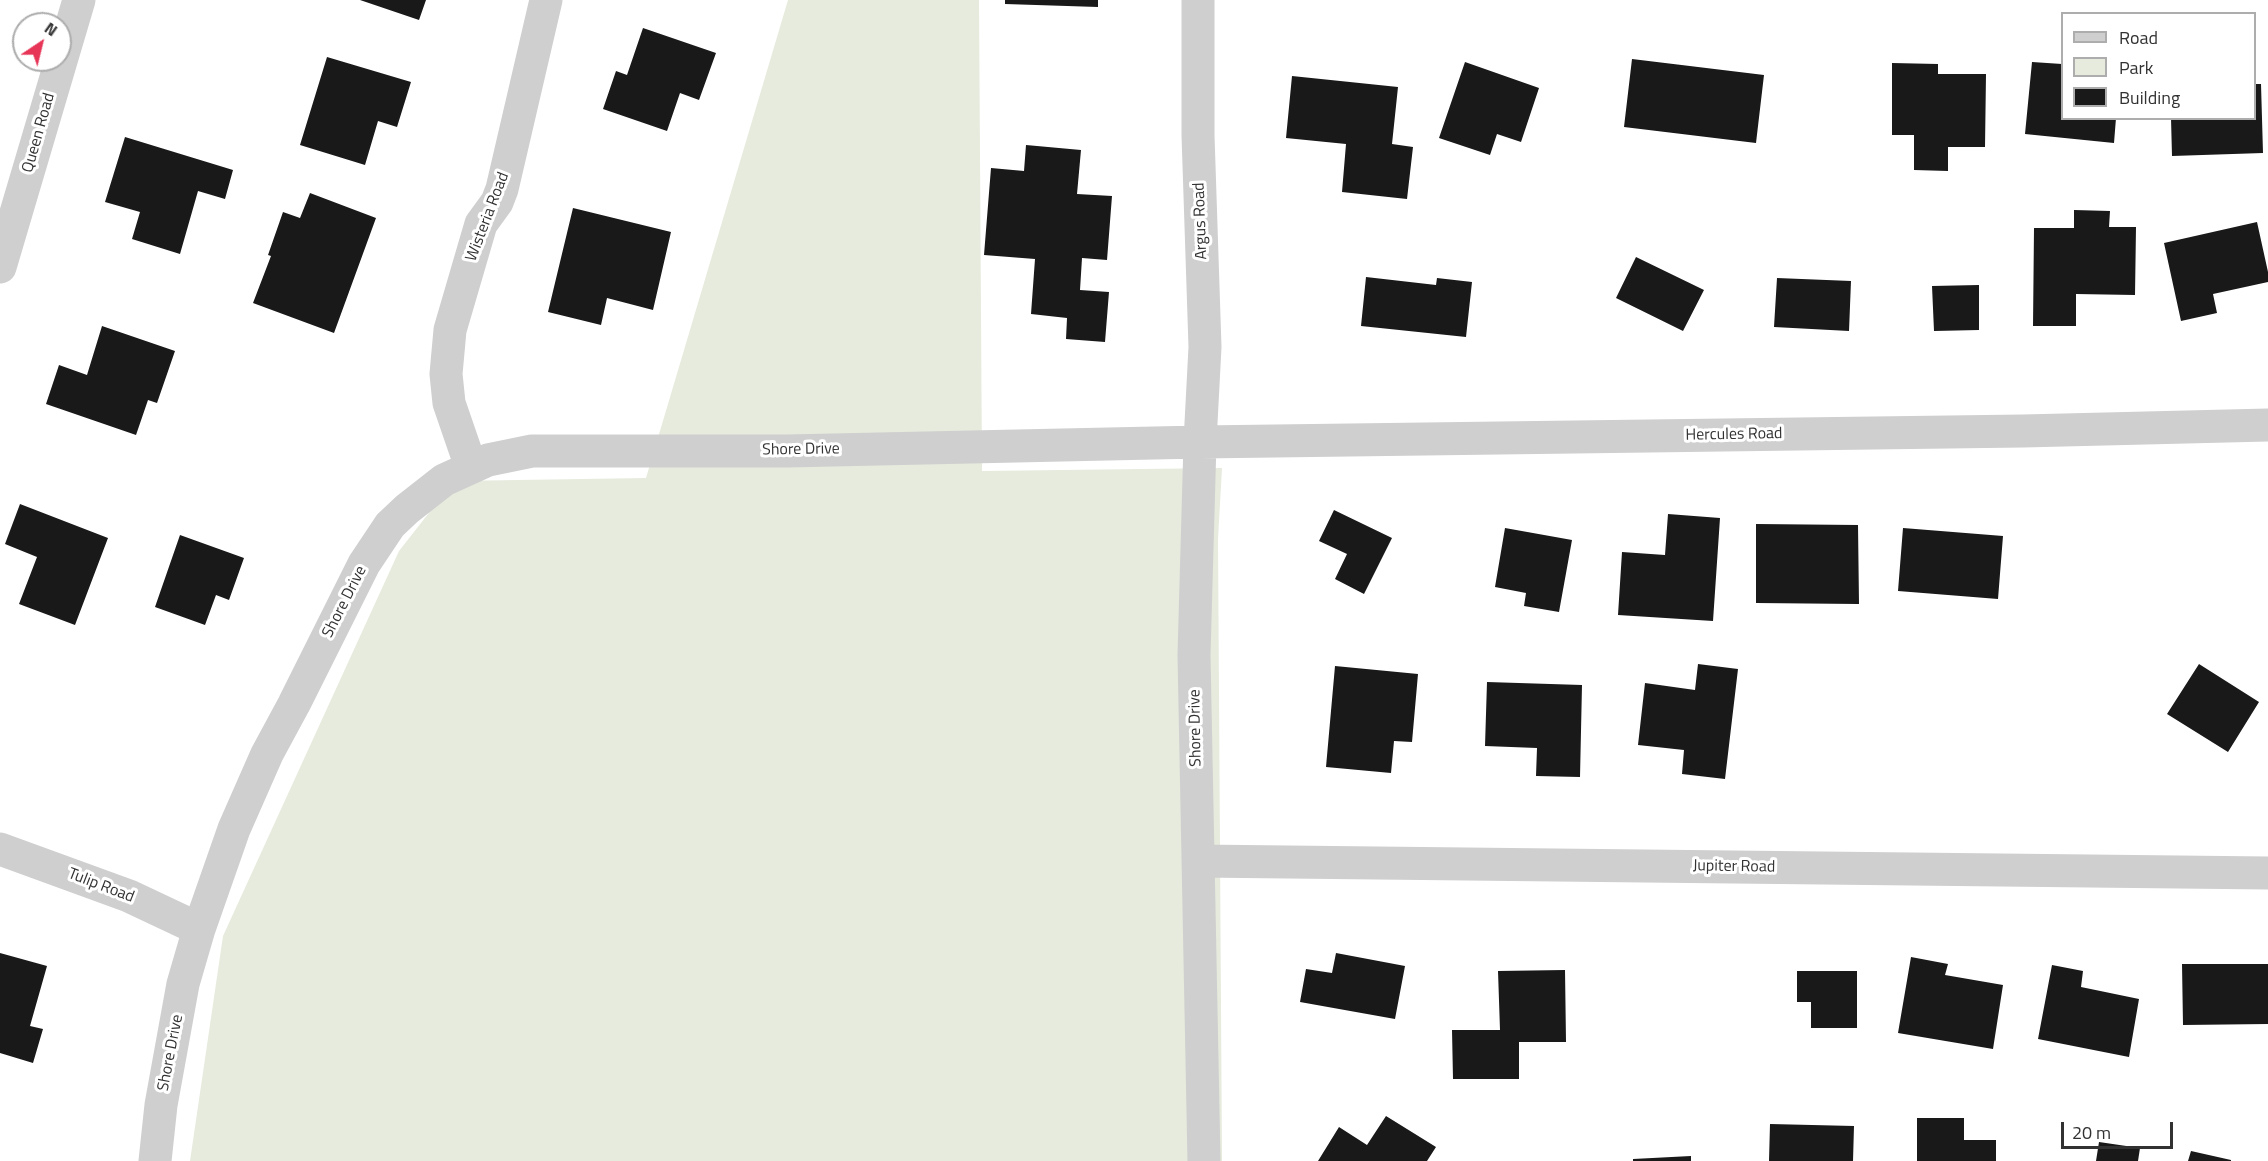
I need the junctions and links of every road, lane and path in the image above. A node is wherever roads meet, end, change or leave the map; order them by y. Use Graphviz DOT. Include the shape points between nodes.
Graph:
graph roads {
  1 [pos="79,0"];
  2 [pos="546,0"];
  3 [pos="1198,0"];
  4 [pos="0,267"];
  5 [pos="2268,425"];
  6 [pos="1200,442"];
  7 [pos="471,467"];
  8 [pos="0,849"];
  9 [pos="1199,861"];
  10 [pos="2268,873"];
  11 [pos="199,929"];
  12 [pos="155,1161"];
  13 [pos="1204,1161"];
  1 -- 4 [label="street, Queen Road"];
  2 -- 7 [label="street, Wisteria Road" via="502,189 482,224 450,330 446,374 449,403"];
  3 -- 6 [label="street, Argus Road" via="1205,347"];
  5 -- 6 [label="street, Hercules Road"];
  6 -- 7 [label="street, Shore Drive" via="787,451 532,451"];
  6 -- 9 [label="street, Shore Drive" via="1194,655"];
  7 -- 11 [label="street, Shore Drive" via="444,480 406,508 364,564 267,754 234,829"];
  8 -- 11 [label="street, Tulip Road" via="129,896"];
  9 -- 10 [label="street, Jupiter Road"];
  9 -- 13 [label="street, Shore Drive"];
  11 -- 12 [label="street, Shore Drive" via="181,995"];
}
